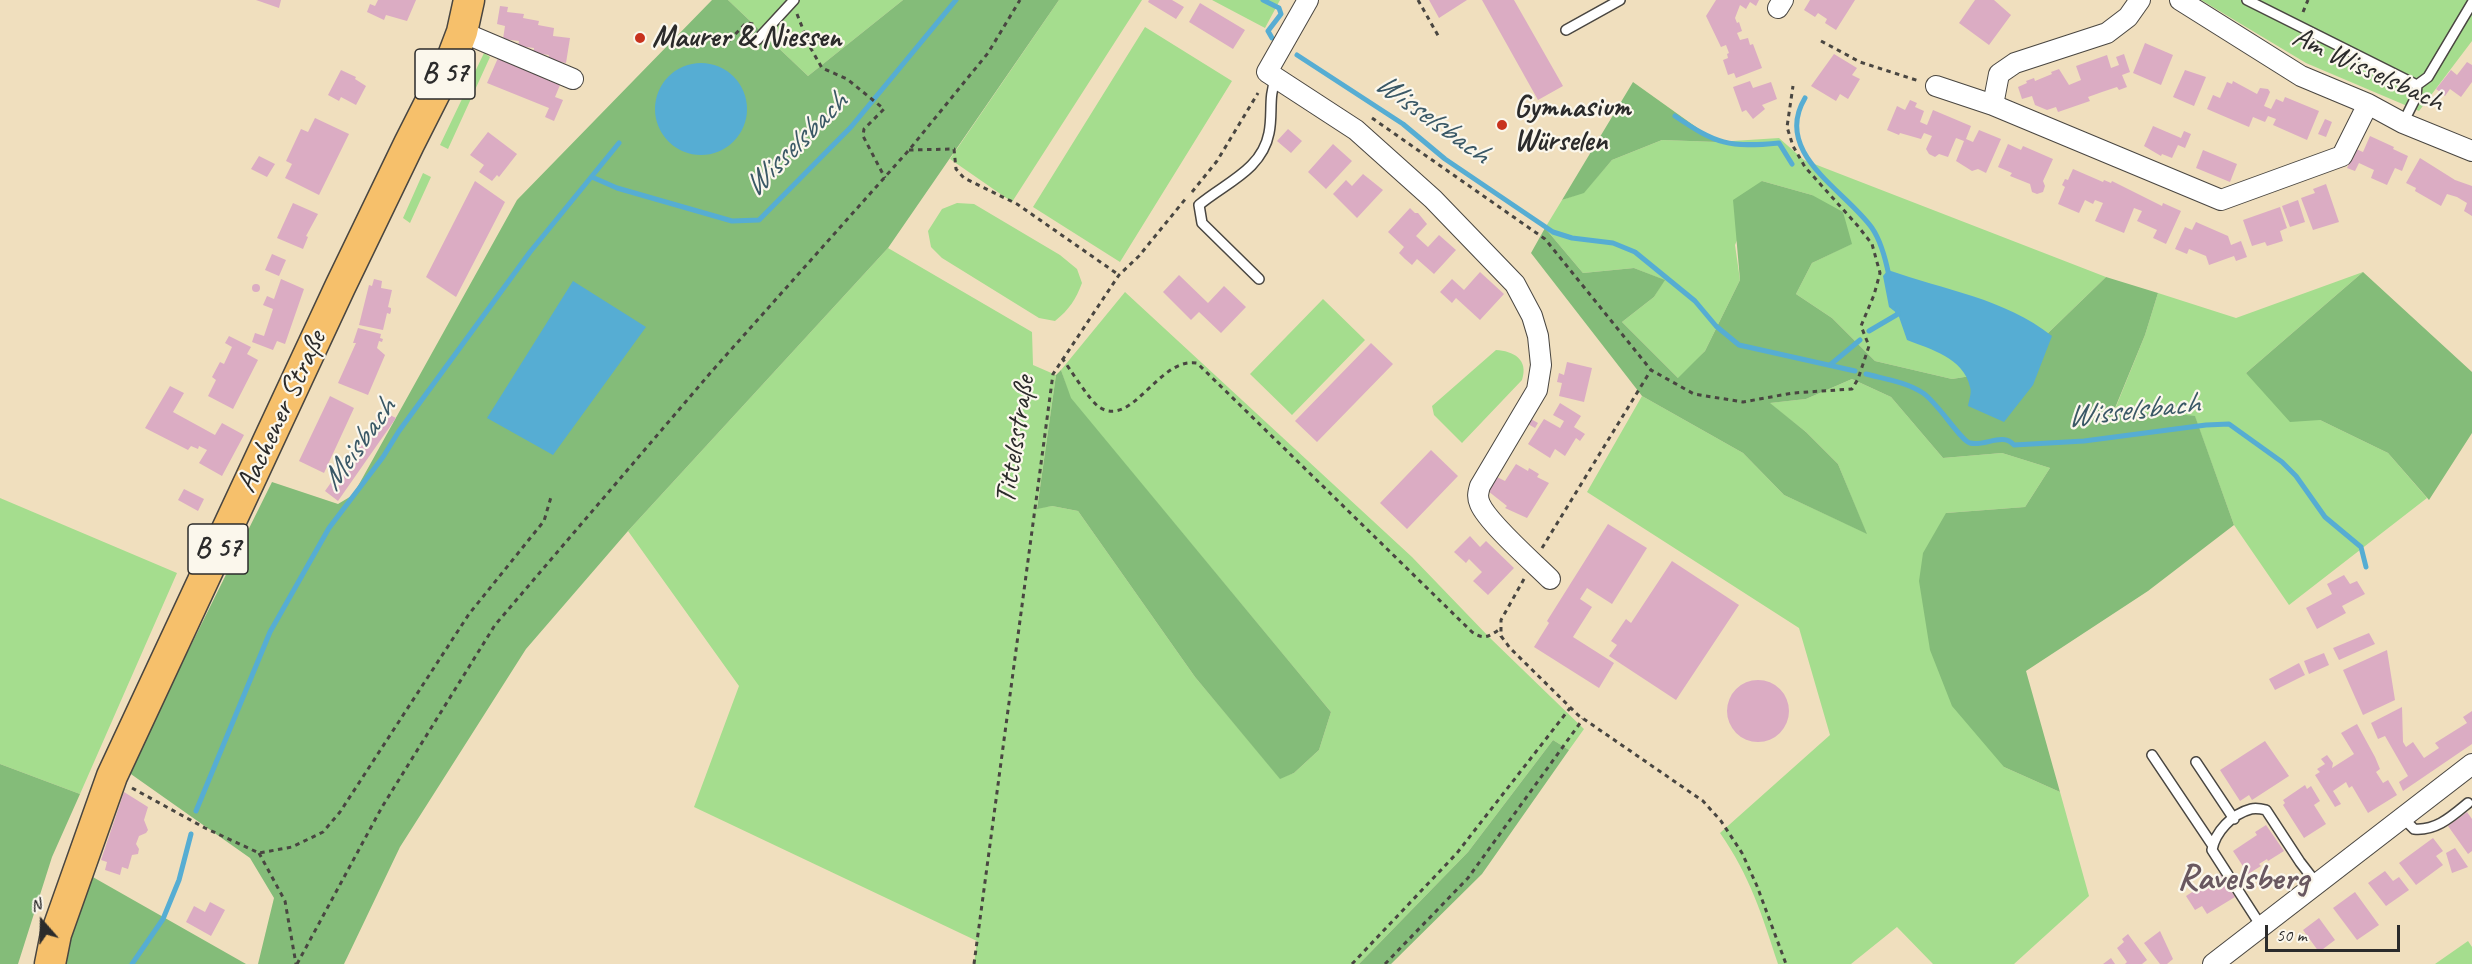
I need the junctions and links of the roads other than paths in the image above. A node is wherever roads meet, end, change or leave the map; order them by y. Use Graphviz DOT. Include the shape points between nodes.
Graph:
graph roads {
  1 [pos="469,0"];
  2 [pos="1308,0"];
  3 [pos="1620,0"];
  4 [pos="2140,0"];
  5 [pos="2180,0"];
  6 [pos="2247,0"];
  7 [pos="793,1"];
  8 [pos="2472,3"];
  9 [pos="1566,30"];
  10 [pos="462,32"];
  11 [pos="757,40"];
  12 [pos="1271,75"];
  13 [pos="573,79"];
  14 [pos="2417,85"];
  15 [pos="1936,86"];
  16 [pos="2368,104"];
  17 [pos="1993,105"];
  18 [pos="2403,123"];
  19 [pos="2472,150"];
  20 [pos="1259,279"];
  21 [pos="1550,579"];
  22 [pos="2152,755"];
  23 [pos="2196,762"];
  24 [pos="2472,764"];
  25 [pos="2468,803"];
  26 [pos="2403,818"];
  27 [pos="2234,819"];
  28 [pos="2213,846"];
  29 [pos="2317,884"];
  30 [pos="2261,926"];
  31 [pos="50,964"];
  32 [pos="2213,964"];
  1 -- 10 [label="main road, Aachener Straße / B 57"];
  2 -- 12 [label="street"];
  3 -- 9 [label="lane"];
  4 -- 17 [label="street" via="2128,17 2107,33 2015,63 1999,74"];
  5 -- 16 [label="street, Am Wisselsbach" via="2301,76"];
  6 -- 14 [label="lane"];
  7 -- 11 [label="lane"];
  8 -- 14 [label="lane" via="2428,77"];
  10 -- 13 [label="street"];
  10 -- 31 [label="main road, Aachener Straße / B 57" via="452,61 340,287 111,776 56,934"];
  12 -- 20 [label="lane" via="1269,134 1262,154 1199,205 1202,223"];
  12 -- 21 [label="street" via="1365,137 1433,199 1515,284 1538,336 1537,390 1477,495 1491,519"];
  14 -- 18 [label="lane" via="2416,97"];
  15 -- 17 [label="street"];
  16 -- 17 [label="street" via="2342,156 2221,200"];
  16 -- 18 [label="street, Am Wisselsbach"];
  18 -- 19 [label="street, Am Wisselsbach"];
  22 -- 28 [label="lane"];
  23 -- 27 [label="lane"];
  24 -- 26 [label="street"];
  25 -- 26 [label="lane" via="2444,822 2425,830 2414,829"];
  26 -- 29 [label="street"];
  27 -- 28 [label="lane" via="2220,829"];
  27 -- 29 [label="lane" via="2251,809 2266,810"];
  28 -- 30 [label="lane"];
  29 -- 30 [label="street"];
  30 -- 32 [label="street"];
}
